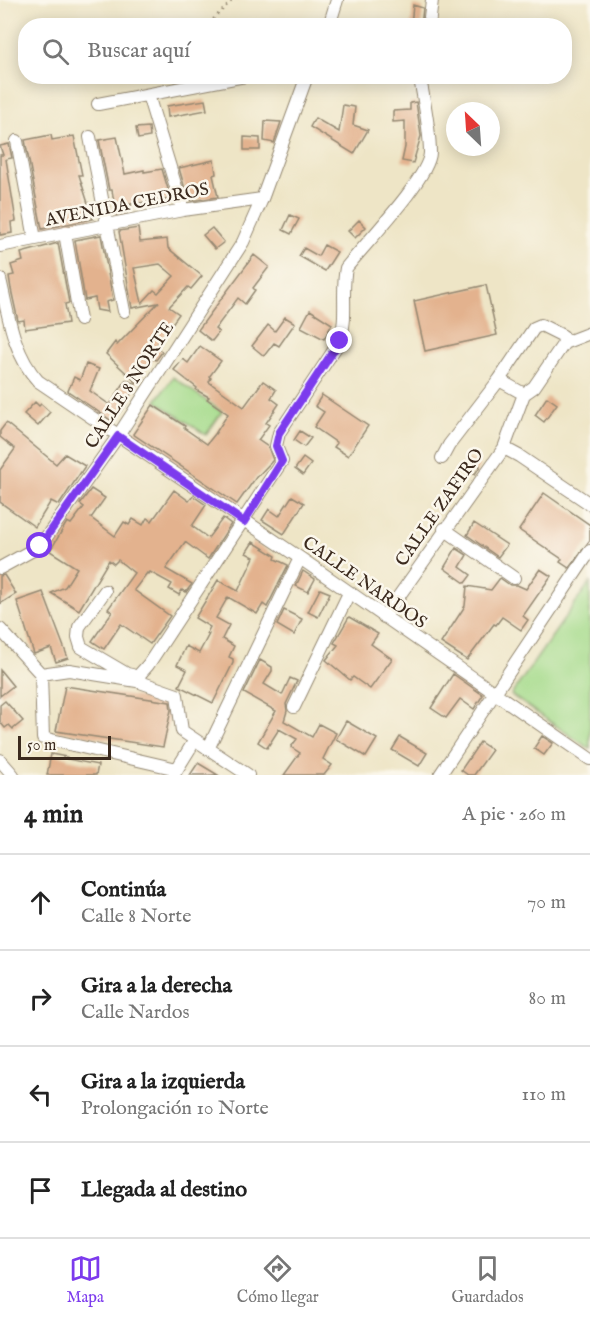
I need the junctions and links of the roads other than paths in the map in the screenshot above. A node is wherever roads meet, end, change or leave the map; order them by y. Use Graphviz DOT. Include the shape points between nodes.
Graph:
graph roads {
  1 [pos="337,0"];
  2 [pos="432,0"];
  3 [pos="332,18"];
  4 [pos="430,18"];
  5 [pos="204,84"];
  6 [pos="304,84"];
  7 [pos="420,84"];
  8 [pos="148,95"];
  9 [pos="98,104"];
  10 [pos="90,137"];
  11 [pos="17,141"];
  12 [pos="262,199"];
  13 [pos="183,210"];
  14 [pos="108,224"];
  15 [pos="65,233"];
  16 [pos="34,239"];
  17 [pos="0,246"];
  18 [pos="0,279"];
  19 [pos="124,311"];
  20 [pos="80,320"];
  21 [pos="590,333"];
  22 [pos="564,343"];
  23 [pos="499,380"];
  24 [pos="524,394"];
  25 [pos="118,436"];
  26 [pos="504,448"];
  27 [pos="442,458"];
  28 [pos="590,504"];
  29 [pos="244,522"];
  30 [pos="444,530"];
  31 [pos="590,551"];
  32 [pos="300,558"];
  33 [pos="0,568"];
  34 [pos="514,578"];
  35 [pos="105,591"];
  36 [pos="349,593"];
  37 [pos="384,616"];
  38 [pos="0,630"];
  39 [pos="41,674"];
  40 [pos="138,678"];
  41 [pos="495,693"];
  42 [pos="294,707"];
  43 [pos="195,740"];
  44 [pos="208,748"];
  45 [pos="590,759"];
  46 [pos="0,760"];
  47 [pos="175,772"];
  48 [pos="13,775"];
  49 [pos="248,775"];
  50 [pos="440,775"];
  1 -- 3 [label="street"];
  2 -- 4 [label="street"];
  5 -- 8 [label="street"];
  6 -- 12 [label="street, CALLE 8 NORTE"];
  7 -- 29 [label="street" via="430,155 409,192 346,268 344,329 340,341 279,433 276,446 282,461"];
  8 -- 9 [label="street"];
  8 -- 13 [label="street"];
  10 -- 14 [label="street"];
  11 -- 16 [label="street"];
  12 -- 13 [label="street, AVENIDA CEDROS"];
  12 -- 25 [label="street, CALLE 8 NORTE" via="243,243"];
  13 -- 14 [label="street, AVENIDA CEDROS"];
  14 -- 15 [label="street, AVENIDA CEDROS"];
  14 -- 19 [label="street"];
  15 -- 16 [label="street, AVENIDA CEDROS"];
  15 -- 20 [label="street"];
  16 -- 17 [label="street, AVENIDA CEDROS"];
  18 -- 25 [label="street, CALLE NARDOS" via="27,369 38,381"];
  21 -- 22 [label="street"];
  22 -- 23 [label="street" via="563,336 554,331 541,325 534,328"];
  22 -- 24 [label="street" via="534,387"];
  23 -- 24 [label="street"];
  23 -- 27 [label="street"];
  24 -- 26 [label="street, CALLE ZAFIRO"];
  25 -- 29 [label="street, CALLE NARDOS"];
  25 -- 33 [label="street, CALLE 8 NORTE" via="40,546"];
  26 -- 28 [label="street"];
  26 -- 30 [label="street, CALLE ZAFIRO"];
  29 -- 32 [label="street, CALLE NARDOS"];
  29 -- 40 [label="street"];
  30 -- 34 [label="street"];
  30 -- 37 [label="street, CALLE ZAFIRO"];
  31 -- 41 [label="street"];
  32 -- 36 [label="street, CALLE NARDOS"];
  32 -- 44 [label="street"];
  35 -- 40 [label="street" via="79,627 81,646"];
  36 -- 37 [label="street, CALLE NARDOS"];
  36 -- 42 [label="street"];
  37 -- 41 [label="street, CALLE NARDOS"];
  38 -- 39 [label="street"];
  39 -- 40 [label="street" via="69,670"];
  39 -- 47 [label="street" via="43,738"];
  40 -- 43 [label="street" via="177,695 182,731"];
  41 -- 45 [label="street, CALLE NARDOS"];
  41 -- 50 [label="street"];
  43 -- 44 [label="street"];
  43 -- 47 [label="street"];
  44 -- 49 [label="street"];
  46 -- 48 [label="street"];
}
